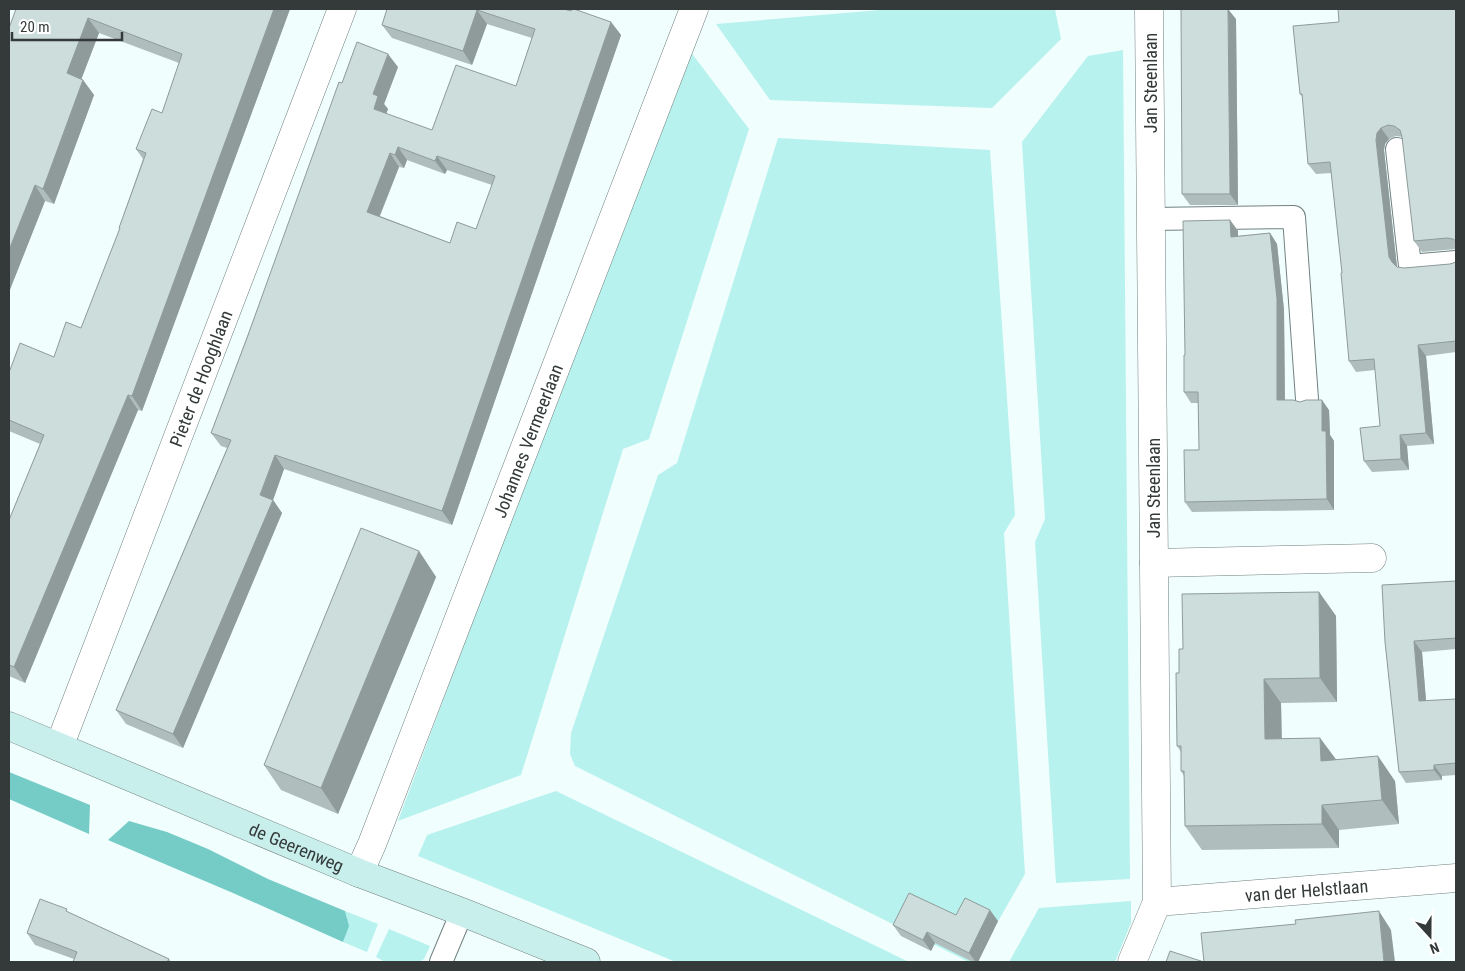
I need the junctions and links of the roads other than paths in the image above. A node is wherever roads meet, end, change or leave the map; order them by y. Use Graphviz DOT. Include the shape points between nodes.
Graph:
graph roads {
  1 [pos="342,9"];
  2 [pos="694,9"];
  3 [pos="1149,9"];
  4 [pos="1397,149"];
  5 [pos="1151,219"];
  6 [pos="1456,262"];
  7 [pos="1306,399"];
  8 [pos="1372,558"];
  9 [pos="1154,563"];
  10 [pos="9,726"];
  11 [pos="59,747"];
  12 [pos="359,873"];
  13 [pos="1456,878"];
  14 [pos="1157,902"];
  15 [pos="462,912"];
  16 [pos="441,962"];
  17 [pos="586,962"];
  18 [pos="1132,962"];
  1 -- 11 [label="street, Pieter de Hooghlaan"];
  2 -- 12 [label="street, Johannes Vermeerlaan"];
  3 -- 5 [label="street, Jan Steenlaan"];
  4 -- 6 [label="lane" via="1410,266"];
  5 -- 7 [label="lane" via="1294,217"];
  5 -- 9 [label="street, Jan Steenlaan"];
  8 -- 9 [label="street"];
  9 -- 14 [label="street, Jan Steenlaan"];
  10 -- 11 [label="main road, de Geerenweg"];
  11 -- 12 [label="main road, de Geerenweg"];
  12 -- 15 [label="main road, de Geerenweg"];
  13 -- 14 [label="street, van der Helstlaan"];
  14 -- 18 [label="street, Jan Steenlaan"];
  15 -- 16 [label="lane"];
  15 -- 17 [label="main road, de Geerenweg"];
}
